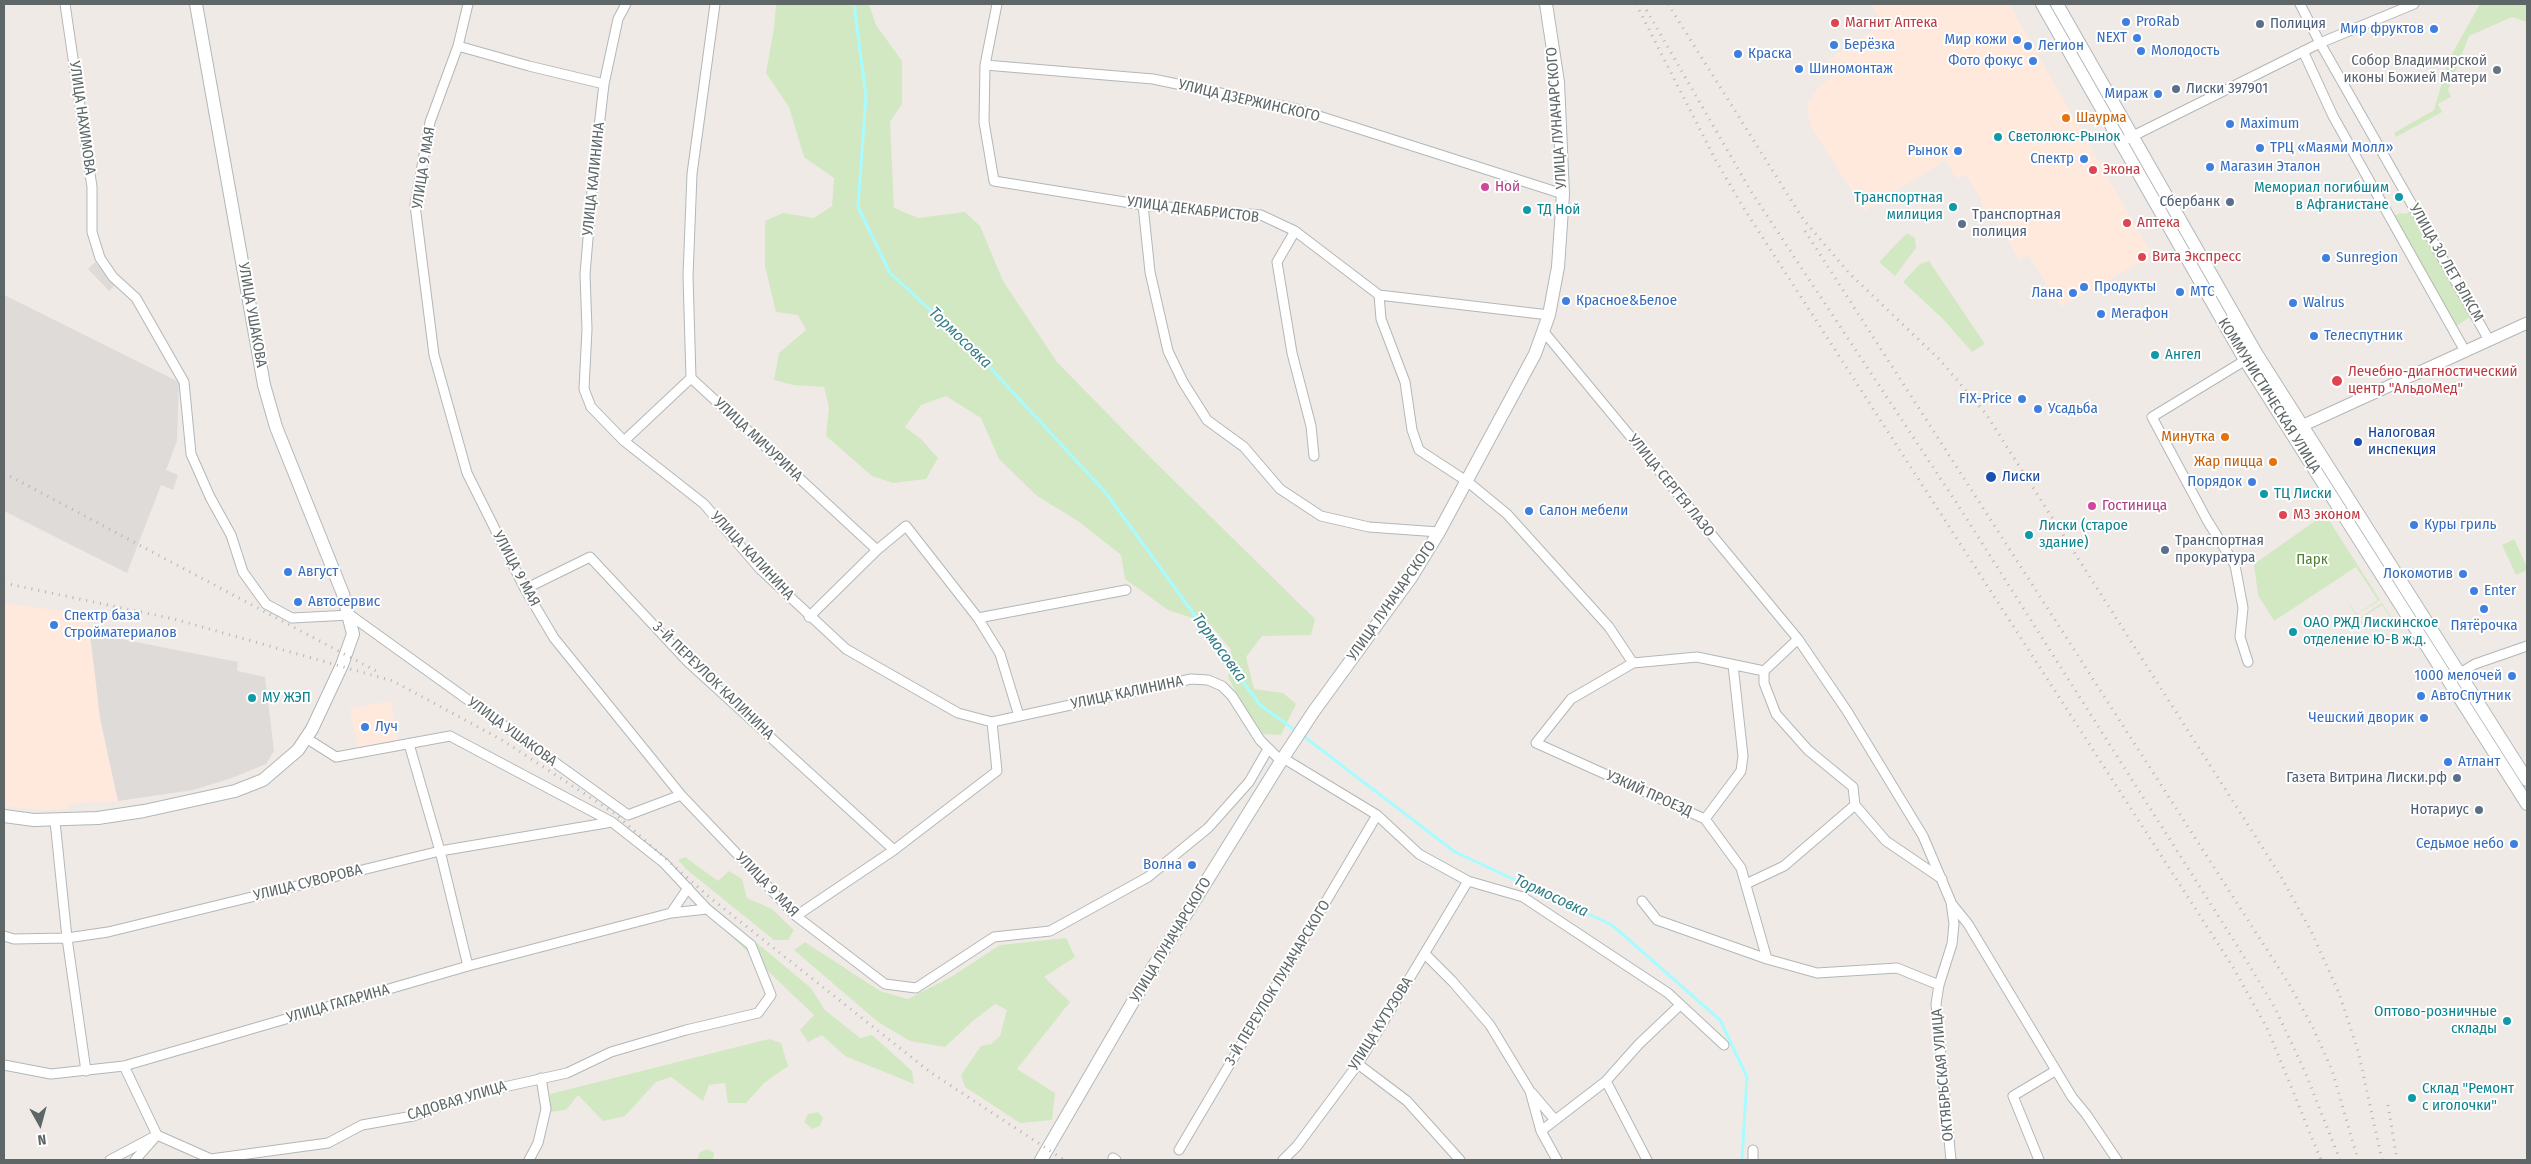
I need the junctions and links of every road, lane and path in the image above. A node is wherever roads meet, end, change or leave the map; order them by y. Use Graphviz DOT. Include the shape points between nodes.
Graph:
graph roads {
  1 [pos="65,4"];
  2 [pos="196,4"];
  3 [pos="468,4"];
  4 [pos="626,4"];
  5 [pos="715,4"];
  6 [pos="997,4"];
  7 [pos="2042,4"];
  8 [pos="2057,4"];
  9 [pos="2300,4"];
  10 [pos="2414,4"];
  11 [pos="1545,7"];
  12 [pos="2320,43"];
  13 [pos="458,46"];
  14 [pos="2303,51"];
  15 [pos="985,65"];
  16 [pos="604,84"];
  17 [pos="2131,136"];
  18 [pos="2119,143"];
  19 [pos="1563,194"];
  20 [pos="1143,205"];
  21 [pos="1295,231"];
  22 [pos="1379,295"];
  23 [pos="1548,315"];
  24 [pos="2527,323"];
  25 [pos="1544,332"];
  26 [pos="2489,340"];
  27 [pos="2465,351"];
  28 [pos="2256,353"];
  29 [pos="2245,360"];
  30 [pos="691,378"];
  31 [pos="2302,425"];
  32 [pos="2291,432"];
  33 [pos="624,441"];
  34 [pos="1314,456"];
  35 [pos="1468,482"];
  36 [pos="1439,532"];
  37 [pos="877,550"];
  38 [pos="525,589"];
  39 [pos="1126,590"];
  40 [pos="350,615"];
  41 [pos="810,617"];
  42 [pos="978,618"];
  43 [pos="1798,639"];
  44 [pos="2527,646"];
  45 [pos="2248,662"];
  46 [pos="1633,663"];
  47 [pos="1733,665"];
  48 [pos="1764,671"];
  49 [pos="2454,677"];
  50 [pos="1019,716"];
  51 [pos="992,722"];
  52 [pos="306,738"];
  53 [pos="409,744"];
  54 [pos="1268,749"];
  55 [pos="1282,760"];
  56 [pos="2527,780"];
  57 [pos="681,795"];
  58 [pos="2527,804"];
  59 [pos="1855,805"];
  60 [pos="4,816"];
  61 [pos="1377,816"];
  62 [pos="1705,819"];
  63 [pos="55,821"];
  64 [pos="612,822"];
  65 [pos="894,850"];
  66 [pos="440,851"];
  67 [pos="1943,880"];
  68 [pos="1468,881"];
  69 [pos="1746,884"];
  70 [pos="688,888"];
  71 [pos="1642,901"];
  72 [pos="1951,902"];
  73 [pos="707,909"];
  74 [pos="671,913"];
  75 [pos="796,916"];
  76 [pos="4,936"];
  77 [pos="67,938"];
  78 [pos="1425,954"];
  79 [pos="1767,959"];
  80 [pos="468,966"];
  81 [pos="1939,985"];
  82 [pos="1679,1006"];
  83 [pos="1724,1045"];
  84 [pos="1358,1064"];
  85 [pos="4,1065"];
  86 [pos="124,1066"];
  87 [pos="86,1071"];
  88 [pos="2055,1071"];
  89 [pos="540,1078"];
  90 [pos="1606,1082"];
  91 [pos="1530,1091"];
  92 [pos="1555,1120"];
  93 [pos="1541,1131"];
  94 [pos="157,1135"];
  95 [pos="1179,1150"];
  96 [pos="1753,1150"];
  97 [pos="110,1160"];
  98 [pos="135,1160"];
  99 [pos="529,1160"];
  100 [pos="1041,1160"];
  101 [pos="1283,1160"];
  102 [pos="1460,1160"];
  103 [pos="1557,1160"];
  104 [pos="1647,1160"];
  105 [pos="1753,1160"];
  106 [pos="1951,1160"];
  107 [pos="2038,1160"];
  108 [pos="2116,1160"];
  1 -- 40 [label="street, УЛИЦА НАХИМОВА" via="92,187 92,232 100,258 113,277 136,298 184,382 191,454 231,534 243,572 266,604 292,618"];
  2 -- 40 [label="main road, УЛИЦА УШАКОВА" via="264,385 276,427"];
  3 -- 13 [label="street, УЛИЦА 9 МАЯ"];
  4 -- 16 [label="street, УЛИЦА КАЛИНИНА" via="618,19"];
  5 -- 30 [label="street" via="692,174 688,276"];
  6 -- 15 [label="street"];
  7 -- 18 [label="main road, КОММУНИСТИЧЕСКАЯ УЛИЦА"];
  8 -- 17 [label="main road, КОММУНИСТИЧЕСКАЯ УЛИЦА"];
  9 -- 12 [label="street, УЛИЦА 30 ЛЕТ ВЛКСМ"];
  10 -- 12 [label="street"];
  11 -- 19 [label="main road, УЛИЦА ЛУНАЧАРСКОГО" via="1558,82"];
  12 -- 14 [label="street"];
  12 -- 26 [label="street, УЛИЦА 30 ЛЕТ ВЛКСМ"];
  13 -- 16 [label="street"];
  13 -- 38 [label="street, УЛИЦА 9 МАЯ" via="430,122 415,205 434,355 466,473"];
  14 -- 17 [label="street"];
  14 -- 27 [label="street, УЛИЦА 30 ЛЕТ ВЛКСМ" via="2333,116"];
  15 -- 19 [label="street, УЛИЦА ДЗЕРЖИНСКОГО" via="1153,79 1297,108"];
  15 -- 20 [label="street, УЛИЦА ДЕКАБРИСТОВ" via="984,122 994,181"];
  16 -- 33 [label="street, УЛИЦА КАЛИНИНА" via="585,274 584,388 592,407"];
  17 -- 18 [label="street"];
  17 -- 28 [label="main road, КОММУНИСТИЧЕСКАЯ УЛИЦА"];
  18 -- 29 [label="main road, КОММУНИСТИЧЕСКАЯ УЛИЦА"];
  19 -- 23 [label="main road, УЛИЦА ЛУНАЧАРСКОГО" via="1559,258"];
  20 -- 21 [label="street, УЛИЦА ДЕКАБРИСТОВ" via="1261,215"];
  20 -- 36 [label="street" via="1150,272 1168,352 1208,420 1244,447 1280,489 1321,516 1369,527"];
  21 -- 22 [label="street, УЛИЦА ДЕКАБРИСТОВ"];
  21 -- 34 [label="street" via="1278,262 1292,353 1311,426"];
  22 -- 23 [label="street"];
  22 -- 35 [label="street" via="1381,318 1405,382 1412,430 1419,450"];
  23 -- 25 [label="main road, УЛИЦА ЛУНАЧАРСКОГО"];
  24 -- 26 [label="street"];
  25 -- 35 [label="main road, УЛИЦА ЛУНАЧАРСКОГО"];
  25 -- 43 [label="street, УЛИЦА СЕРГЕЯ ЛАЗО"];
  26 -- 27 [label="street"];
  27 -- 31 [label="street"];
  28 -- 29 [label="street"];
  28 -- 31 [label="main road, КОММУНИСТИЧЕСКАЯ УЛИЦА"];
  29 -- 32 [label="main road, КОММУНИСТИЧЕСКАЯ УЛИЦА"];
  29 -- 45 [label="street" via="2152,417 2235,565 2243,608 2240,637"];
  30 -- 33 [label="street"];
  30 -- 37 [label="street, УЛИЦА МИЧУРИНА"];
  31 -- 32 [label="street"];
  31 -- 49 [label="main road, КОММУНИСТИЧЕСКАЯ УЛИЦА"];
  32 -- 49 [label="main road, КОММУНИСТИЧЕСКАЯ УЛИЦА"];
  33 -- 41 [label="street, УЛИЦА КАЛИНИНА" via="704,504 760,569"];
  35 -- 36 [label="main road, УЛИЦА ЛУНАЧАРСКОГО"];
  35 -- 46 [label="street" via="1507,514 1609,627"];
  36 -- 55 [label="main road, УЛИЦА ЛУНАЧАРСКОГО" via="1410,579 1314,710"];
  37 -- 41 [label="street"];
  37 -- 42 [label="street" via="906,526"];
  38 -- 57 [label="street, УЛИЦА 9 МАЯ" via="554,638"];
  38 -- 65 [label="street, 3-Й ПЕРЕУЛОК КАЛИНИНА" via="590,557 688,662"];
  39 -- 42 [label="street"];
  40 -- 52 [label="main road, УЛИЦА УШАКОВА" via="353,634 320,715"];
  40 -- 57 [label="street, УЛИЦА УШАКОВА" via="628,815"];
  41 -- 51 [label="street, УЛИЦА КАЛИНИНА" via="846,649 904,683 958,713"];
  42 -- 50 [label="street" via="1000,654"];
  43 -- 48 [label="street"];
  43 -- 67 [label="street, УЛИЦА СЕРГЕЯ ЛАЗО" via="1892,784 1923,836"];
  44 -- 49 [label="street" via="2475,664"];
  46 -- 47 [label="street" via="1697,657"];
  46 -- 62 [label="street, УЗКИЙ ПРОЕЗД" via="1571,699 1536,743"];
  47 -- 48 [label="street"];
  47 -- 62 [label="street" via="1743,756 1741,771"];
  48 -- 59 [label="street" via="1764,683 1776,714 1808,750 1854,786"];
  49 -- 56 [label="main road, КОММУНИСТИЧЕСКАЯ УЛИЦА"];
  49 -- 58 [label="main road, КОММУНИСТИЧЕСКАЯ УЛИЦА"];
  50 -- 51 [label="street, УЛИЦА КАЛИНИНА"];
  50 -- 54 [label="street, УЛИЦА КАЛИНИНА" via="1191,679 1208,680 1222,686 1232,696"];
  51 -- 65 [label="street" via="997,771"];
  52 -- 53 [label="street" via="336,756"];
  52 -- 63 [label="main road, УЛИЦА УШАКОВА" via="282,766 263,780 235,791 144,811"];
  53 -- 64 [label="street" via="450,736"];
  53 -- 66 [label="street"];
  54 -- 55 [label="street, УЛИЦА КАЛИНИНА"];
  54 -- 75 [label="street, УЛИЦА 9 МАЯ" via="1248,782 1208,828 1148,877 1050,931 994,937 916,988 885,984"];
  55 -- 61 [label="street, УЛИЦА КАЛИНИНА"];
  55 -- 100 [label="main road, УЛИЦА ЛУНАЧАРСКОГО" via="1152,970"];
  57 -- 75 [label="street, УЛИЦА 9 МАЯ"];
  59 -- 67 [label="street" via="1886,841"];
  59 -- 69 [label="street" via="1784,866"];
  60 -- 63 [label="main road, УЛИЦА УШАКОВА"];
  61 -- 68 [label="street, УЛИЦА КАЛИНИНА" via="1419,854"];
  61 -- 95 [label="street, 3-Й ПЕРЕУЛОК ЛУНАЧАРСКОГО"];
  62 -- 69 [label="street, УЗКИЙ ПРОЕЗД" via="1741,868"];
  63 -- 77 [label="street"];
  64 -- 66 [label="street, УЛИЦА СУВОРОВА"];
  64 -- 70 [label="street" via="664,863"];
  65 -- 75 [label="street"];
  66 -- 77 [label="street, УЛИЦА СУВОРОВА" via="108,932"];
  66 -- 80 [label="street"];
  67 -- 72 [label="street, УЛИЦА СЕРГЕЯ ЛАЗО"];
  68 -- 78 [label="street, УЛИЦА КУТУЗОВА"];
  68 -- 82 [label="street, УЛИЦА КАЛИНИНА" via="1523,897 1668,993"];
  69 -- 79 [label="street, УЗКИЙ ПРОЕЗД"];
  70 -- 73 [label="street"];
  70 -- 74 [label="street"];
  71 -- 79 [label="street" via="1657,920"];
  72 -- 81 [label="street, ОКТЯБРЬСКАЯ УЛИЦА" via="1952,944"];
  72 -- 88 [label="street" via="1968,924"];
  73 -- 74 [label="street, УЛИЦА ГАГАРИНА"];
  73 -- 89 [label="street, САДОВАЯ УЛИЦА" via="751,945 771,995 758,1013 610,1052 567,1072"];
  74 -- 80 [label="street, УЛИЦА ГАГАРИНА"];
  76 -- 77 [label="street, УЛИЦА СУВОРОВА" via="14,939"];
  77 -- 87 [label="street"];
  78 -- 84 [label="street, УЛИЦА КУТУЗОВА"];
  78 -- 91 [label="street" via="1490,1025"];
  79 -- 81 [label="street" via="1817,973 1897,968"];
  80 -- 86 [label="street, УЛИЦА ГАГАРИНА"];
  81 -- 106 [label="street, ОКТЯБРЬСКАЯ УЛИЦА" via="1936,1024"];
  82 -- 83 [label="street, УЛИЦА КАЛИНИНА"];
  82 -- 90 [label="street" via="1639,1044"];
  84 -- 101 [label="street, УЛИЦА КУТУЗОВА"];
  84 -- 102 [label="street" via="1407,1101"];
  85 -- 87 [label="street, УЛИЦА ГАГАРИНА" via="51,1074"];
  86 -- 87 [label="street, УЛИЦА ГАГАРИНА"];
  86 -- 94 [label="street"];
  88 -- 107 [label="street" via="2013,1096"];
  88 -- 108 [label="street"];
  89 -- 94 [label="street, САДОВАЯ УЛИЦА" via="477,1093 413,1116 362,1125 328,1143 211,1159"];
  89 -- 99 [label="street" via="546,1109 538,1143"];
  90 -- 92 [label="street"];
  90 -- 104 [label="street"];
  91 -- 92 [label="street"];
  91 -- 93 [label="street"];
  92 -- 93 [label="street"];
  93 -- 103 [label="street"];
  94 -- 97 [label="street"];
  94 -- 98 [label="street"];
  96 -- 105 [label="street"];
}
